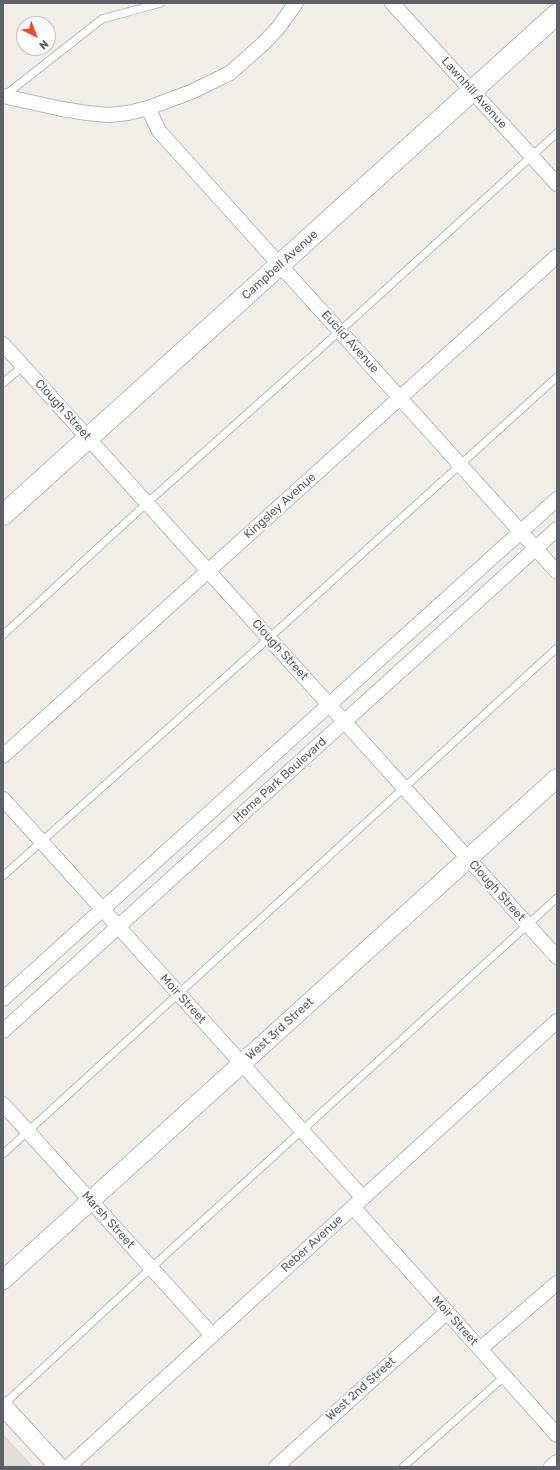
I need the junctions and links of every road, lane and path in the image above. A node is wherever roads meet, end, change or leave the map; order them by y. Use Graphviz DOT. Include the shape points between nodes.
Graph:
graph roads {
  1 [pos="161,3"];
  2 [pos="296,3"];
  3 [pos="392,3"];
  4 [pos="557,14"];
  5 [pos="472,91"];
  6 [pos="3,96"];
  7 [pos="148,108"];
  8 [pos="557,133"];
  9 [pos="531,156"];
  10 [pos="557,184"];
  11 [pos="557,256"];
  12 [pos="280,265"];
  13 [pos="340,331"];
  14 [pos="3,344"];
  15 [pos="23,366"];
  16 [pos="557,377"];
  17 [pos="3,383"];
  18 [pos="400,398"];
  19 [pos="88,438"];
  20 [pos="460,465"];
  21 [pos="557,499"];
  22 [pos="147,503"];
  23 [pos="3,515"];
  24 [pos="557,529"];
  25 [pos="521,532"];
  26 [pos="536,548"];
  27 [pos="208,570"];
  28 [pos="557,572"];
  29 [pos="3,636"];
  30 [pos="269,638"];
  31 [pos="557,648"];
  32 [pos="329,704"];
  33 [pos="344,722"];
  34 [pos="3,756"];
  35 [pos="557,778"];
  36 [pos="404,787"];
  37 [pos="3,799"];
  38 [pos="41,841"];
  39 [pos="468,858"];
  40 [pos="3,876"];
  41 [pos="557,898"];
  42 [pos="102,909"];
  43 [pos="528,925"];
  44 [pos="118,927"];
  45 [pos="557,957"];
  46 [pos="178,993"];
  47 [pos="3,999"];
  48 [pos="557,1021"];
  49 [pos="3,1031"];
  50 [pos="242,1064"];
  51 [pos="3,1104"];
  52 [pos="28,1131"];
  53 [pos="302,1131"];
  54 [pos="3,1154"];
  55 [pos="90,1200"];
  56 [pos="358,1203"];
  57 [pos="151,1268"];
  58 [pos="3,1280"];
  59 [pos="557,1283"];
  60 [pos="447,1312"];
  61 [pos="212,1336"];
  62 [pos="480,1349"];
  63 [pos="505,1376"];
  64 [pos="3,1405"];
  65 [pos="557,1435"];
  66 [pos="557,1462"];
  67 [pos="59,1467"];
  68 [pos="68,1467"];
  69 [pos="276,1467"];
  70 [pos="403,1467"];
  71 [pos="551,1467"];
  1 -- 6 [label="lane" via="102,19"];
  2 -- 7 [label="street" via="264,43 230,72 191,92"];
  3 -- 5 [label="street, Lawnhill Avenue"];
  4 -- 5 [label="main road, Campbell Avenue"];
  5 -- 9 [label="street, Lawnhill Avenue"];
  5 -- 12 [label="main road, Campbell Avenue"];
  6 -- 7 [label="street" via="62,110 109,115"];
  7 -- 12 [label="street, Euclid Avenue" via="159,131"];
  8 -- 9 [label="lane"];
  9 -- 10 [label="street, Lawnhill Avenue"];
  9 -- 13 [label="lane"];
  11 -- 18 [label="street, Kingsley Avenue"];
  12 -- 13 [label="street, Euclid Avenue"];
  12 -- 19 [label="main road, Campbell Avenue"];
  13 -- 18 [label="street, Euclid Avenue"];
  13 -- 22 [label="lane"];
  14 -- 15 [label="street, Clough Street"];
  15 -- 17 [label="lane"];
  15 -- 19 [label="street, Clough Street"];
  16 -- 20 [label="lane"];
  18 -- 20 [label="street, Euclid Avenue"];
  18 -- 27 [label="street, Kingsley Avenue"];
  19 -- 22 [label="street, Clough Street"];
  19 -- 23 [label="main road, Campbell Avenue"];
  20 -- 25 [label="street, Euclid Avenue"];
  20 -- 30 [label="lane"];
  21 -- 25 [label="street, Home Park Boulevard"];
  22 -- 27 [label="street, Clough Street"];
  22 -- 29 [label="lane"];
  24 -- 26 [label="street, Home Park Boulevard"];
  25 -- 26 [label="street, Euclid Avenue"];
  25 -- 32 [label="street, Home Park Boulevard"];
  26 -- 28 [label="street, Euclid Avenue"];
  26 -- 33 [label="street, Home Park Boulevard"];
  27 -- 30 [label="street, Clough Street"];
  27 -- 34 [label="street, Kingsley Avenue"];
  30 -- 32 [label="street, Clough Street"];
  30 -- 38 [label="lane"];
  31 -- 36 [label="lane"];
  32 -- 33 [label="street, Clough Street"];
  32 -- 42 [label="street, Home Park Boulevard"];
  33 -- 36 [label="street, Clough Street"];
  33 -- 44 [label="street, Home Park Boulevard"];
  35 -- 39 [label="street, West 3rd Street"];
  36 -- 39 [label="street, Clough Street"];
  36 -- 46 [label="lane"];
  37 -- 38 [label="street, Moir Street"];
  38 -- 40 [label="lane"];
  38 -- 42 [label="street, Moir Street"];
  39 -- 43 [label="street, Clough Street"];
  39 -- 50 [label="street, West 3rd Street"];
  41 -- 43 [label="lane"];
  42 -- 44 [label="street, Moir Street"];
  42 -- 47 [label="street, Home Park Boulevard"];
  43 -- 45 [label="street, Clough Street"];
  43 -- 53 [label="lane"];
  44 -- 46 [label="street, Moir Street"];
  44 -- 49 [label="street, Home Park Boulevard"];
  46 -- 50 [label="street, Moir Street"];
  46 -- 52 [label="lane"];
  48 -- 56 [label="street, Reber Avenue"];
  50 -- 53 [label="street, Moir Street"];
  50 -- 55 [label="street, West 3rd Street"];
  51 -- 52 [label="street, Marsh Street"];
  52 -- 54 [label="lane"];
  52 -- 55 [label="street, Marsh Street"];
  53 -- 56 [label="street, Moir Street"];
  53 -- 57 [label="lane"];
  55 -- 57 [label="street, Marsh Street"];
  55 -- 58 [label="street, West 3rd Street"];
  56 -- 60 [label="street, Moir Street"];
  56 -- 61 [label="street, Reber Avenue"];
  57 -- 61 [label="street, Marsh Street"];
  57 -- 64 [label="lane"];
  59 -- 62 [label="street"];
  60 -- 62 [label="street, Moir Street"];
  60 -- 69 [label="street, West 2nd Street"];
  61 -- 68 [label="street, Reber Avenue"];
  62 -- 63 [label="street, Moir Street"];
  63 -- 65 [label="street, Moir Street"];
  63 -- 70 [label="lane"];
  64 -- 67 [label="street"];
  66 -- 71 [label="street"];
}
